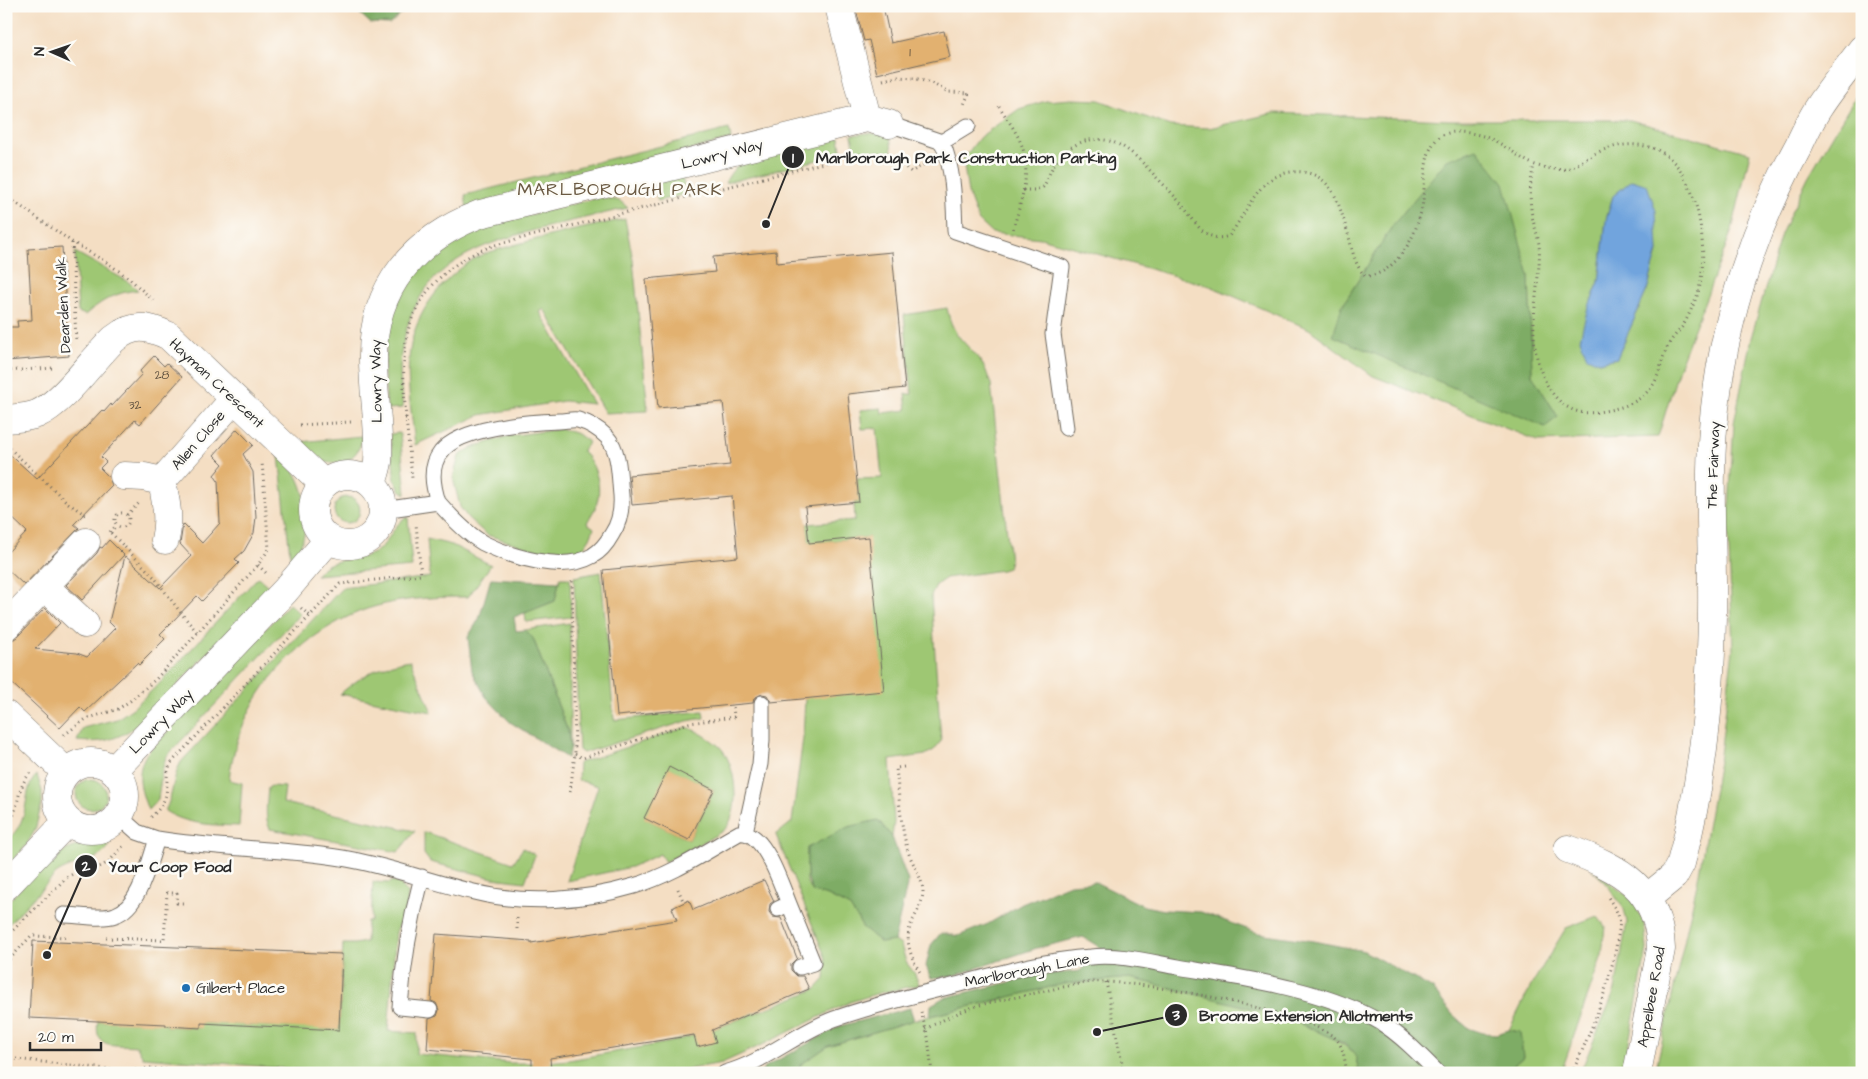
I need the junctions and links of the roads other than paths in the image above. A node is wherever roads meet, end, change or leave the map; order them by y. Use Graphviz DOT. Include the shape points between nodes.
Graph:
graph roads {
  1 [pos="839,6"];
  2 [pos="1862,48"];
  3 [pos="878,121"];
  4 [pos="968,126"];
  5 [pos="942,142"];
  6 [pos="234,399"];
  7 [pos="6,419"];
  8 [pos="1066,428"];
  9 [pos="124,476"];
  10 [pos="162,481"];
  11 [pos="324,484"];
  12 [pos="372,484"];
  13 [pos="438,502"];
  14 [pos="383,510"];
  15 [pos="98,537"];
  16 [pos="329,539"];
  17 [pos="165,540"];
  18 [pos="44,586"];
  19 [pos="85,624"];
  20 [pos="6,626"];
  21 [pos="762,702"];
  22 [pos="6,715"];
  23 [pos="114,770"];
  24 [pos="66,772"];
  25 [pos="119,816"];
  26 [pos="68,821"];
  27 [pos="745,832"];
  28 [pos="157,840"];
  29 [pos="1568,849"];
  30 [pos="422,878"];
  31 [pos="6,886"];
  32 [pos="1647,898"];
  33 [pos="64,915"];
  34 [pos="800,968"];
  35 [pos="430,1010"];
  36 [pos="725,1073"];
  37 [pos="1438,1073"];
  38 [pos="1636,1073"];
  1 -- 3 [label="street"];
  2 -- 32 [label="street, The Fairway" via="1819,107 1781,178 1749,258 1731,318 1714,408 1711,653 1702,760 1681,863 1674,876"];
  3 -- 5 [label="lane"];
  3 -- 12 [label="street, Lowry Way" via="480,214 431,240 405,264 381,304 373,358 378,464"];
  4 -- 5 [label="lane"];
  5 -- 8 [label="lane" via="952,181 955,231 1062,267 1053,334"];
  6 -- 7 [label="street, Hayman Crescent" via="169,336 146,327 123,332 78,372 60,397 38,413"];
  6 -- 10 [label="street, Allen Close"];
  6 -- 11 [label="street, Hayman Crescent"];
  9 -- 10 [label="street, Allen Close"];
  10 -- 17 [label="street, Allen Close" via="168,510"];
  11 -- 12 [label="street" via="348,475"];
  11 -- 16 [label="street" via="314,502 313,513 321,532"];
  12 -- 14 [label="street" via="380,496"];
  13 -- 13 [label="lane" via="434,468 441,452 457,439 487,429 536,421 576,420 594,426 615,448 622,501 619,523 606,545 592,557 571,562 539,562 506,553 482,542 454,520"];
  13 -- 14 [label="lane"];
  14 -- 16 [label="street" via="376,530 364,540 349,544"];
  15 -- 18 [label="street"];
  16 -- 23 [label="street, Lowry Way" via="284,592"];
  18 -- 19 [label="street"];
  18 -- 20 [label="street"];
  21 -- 27 [label="lane" via="760,764"];
  22 -- 24 [label="street"];
  23 -- 24 [label="street" via="105,764 90,762"];
  23 -- 25 [label="street" via="121,778 126,797"];
  24 -- 26 [label="street" via="60,781 57,797 61,812"];
  25 -- 26 [label="street" via="105,827 88,830"];
  25 -- 28 [label="lane" via="137,832"];
  26 -- 31 [label="street"];
  27 -- 30 [label="lane" via="635,886 597,894 554,900 505,898"];
  27 -- 34 [label="lane" via="754,836 767,854 783,907 813,963"];
  28 -- 30 [label="lane" via="319,855 377,865"];
  28 -- 33 [label="lane" via="140,890 126,908 115,915"];
  29 -- 32 [label="street, Appelbee Road" via="1620,872"];
  30 -- 35 [label="lane" via="405,952 400,1007"];
  32 -- 38 [label="street, Appelbee Road" via="1658,925 1661,949"];
  36 -- 37 [label="lane, Marlborough Lane" via="752,1063 831,1020 993,975 1093,956 1126,958 1294,990 1336,1002 1382,1023 1414,1048"];
}
